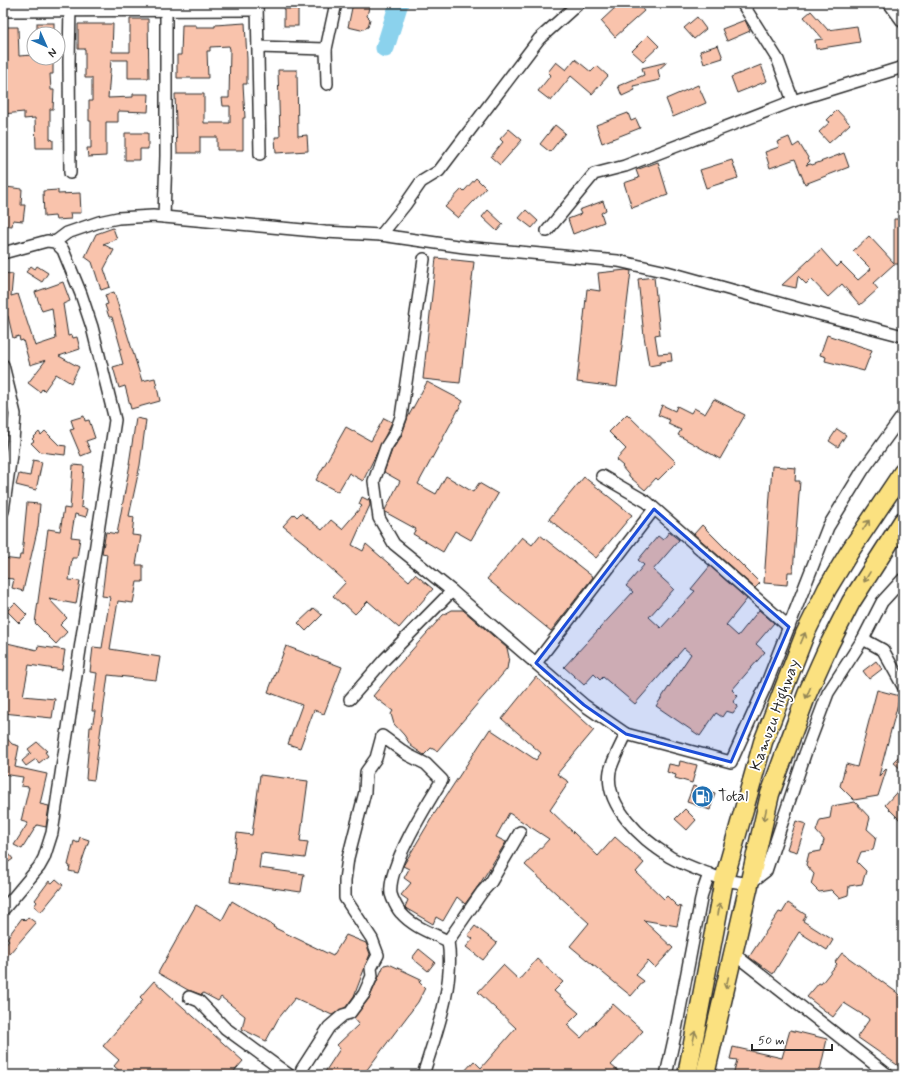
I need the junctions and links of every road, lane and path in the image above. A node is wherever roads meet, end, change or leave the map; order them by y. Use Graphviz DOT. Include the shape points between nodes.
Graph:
graph roads {
  1 [pos="336,3"];
  2 [pos="579,3"];
  3 [pos="742,3"];
  4 [pos="888,3"];
  5 [pos="70,7"];
  6 [pos="166,7"];
  7 [pos="257,7"];
  8 [pos="3,11"];
  9 [pos="903,22"];
  10 [pos="258,47"];
  11 [pos="326,49"];
  12 [pos="903,67"];
  13 [pos="327,84"];
  14 [pos="793,101"];
  15 [pos="260,154"];
  16 [pos="70,172"];
  17 [pos="164,217"];
  18 [pos="546,231"];
  19 [pos="381,235"];
  20 [pos="55,242"];
  21 [pos="3,253"];
  22 [pos="424,259"];
  23 [pos="903,336"];
  24 [pos="3,365"];
  25 [pos="903,415"];
  26 [pos="903,472"];
  27 [pos="602,476"];
  28 [pos="654,509"];
  29 [pos="3,511"];
  30 [pos="903,521"];
  31 [pos="903,579"];
  32 [pos="452,591"];
  33 [pos="789,627"];
  34 [pos="863,639"];
  35 [pos="536,663"];
  36 [pos="903,686"];
  37 [pos="350,699"];
  38 [pos="626,734"];
  39 [pos="520,832"];
  40 [pos="717,877"];
  41 [pos="749,884"];
  42 [pos="3,910"];
  43 [pos="448,941"];
  44 [pos="734,954"];
  45 [pos="189,997"];
  46 [pos="289,1075"];
  47 [pos="300,1075"];
  48 [pos="423,1075"];
  49 [pos="666,1075"];
  50 [pos="687,1075"];
  51 [pos="705,1075"];
  52 [pos="888,1075"];
  1 -- 11 [label="street"];
  2 -- 19 [label="street" via="539,39 439,171 421,182"];
  3 -- 14 [label="street" via="778,60"];
  4 -- 9 [label="street"];
  5 -- 6 [label="street"];
  5 -- 8 [label="street"];
  5 -- 16 [label="street"];
  6 -- 7 [label="street"];
  6 -- 17 [label="street"];
  7 -- 10 [label="street"];
  10 -- 11 [label="street"];
  10 -- 15 [label="street"];
  11 -- 13 [label="street"];
  12 -- 14 [label="street"];
  14 -- 18 [label="street" via="625,166 594,174"];
  17 -- 19 [label="street"];
  17 -- 20 [label="street" via="109,219 72,231"];
  19 -- 23 [label="street" via="464,247 631,262"];
  20 -- 21 [label="street" via="36,243"];
  20 -- 42 [label="street" via="68,260 82,294 112,403 114,427 52,833 39,867"];
  22 -- 32 [label="street" via="401,417 386,447 374,481 375,499 379,518 394,544"];
  24 -- 29 [label="street" via="15,414"];
  25 -- 33 [label="street" via="863,470 831,521"];
  40 -- 26 [label="highway, Kamuzu Highway, one-way" via="763,742 804,634 850,551"];
  27 -- 28 [label="street" via="647,502"];
  28 -- 33 [label="street"];
  28 -- 35 [label="street"];
  30 -- 41 [label="highway, Kamuzu Highway, one-way" via="851,602 807,694 770,794"];
  31 -- 34 [label="street" via="882,602"];
  32 -- 35 [label="street"];
  32 -- 37 [label="street" via="384,660"];
  33 -- 38 [label="street" via="766,686 731,762"];
  34 -- 36 [label="street" via="883,650"];
  34 -- 41 [label="street" via="828,693 766,871"];
  35 -- 38 [label="street" via="584,705"];
  38 -- 40 [label="street" via="611,770 610,785 613,799 625,819 661,851 682,863"];
  39 -- 43 [label="street" via="492,882 482,892"];
  40 -- 41 [label="street"];
  40 -- 49 [label="street" via="702,894"];
  50 -- 40 [label="highway, Kamuzu Highway, one-way"];
  41 -- 44 [label="highway, Kamuzu Highway"];
  43 -- 47 [label="street" via="424,930 400,913 391,894 394,869 425,807 442,780 426,764 408,755 382,736 376,758 366,772 365,792 345,880 345,898 372,939 378,955 371,968 372,976 364,994 350,1013 328,1027"];
  43 -- 48 [label="street" via="448,978 438,1026"];
  44 -- 51 [label="highway, Kamuzu Highway, one-way"];
  44 -- 52 [label="street"];
  45 -- 46 [label="street" via="199,1001 225,1028"];
}
